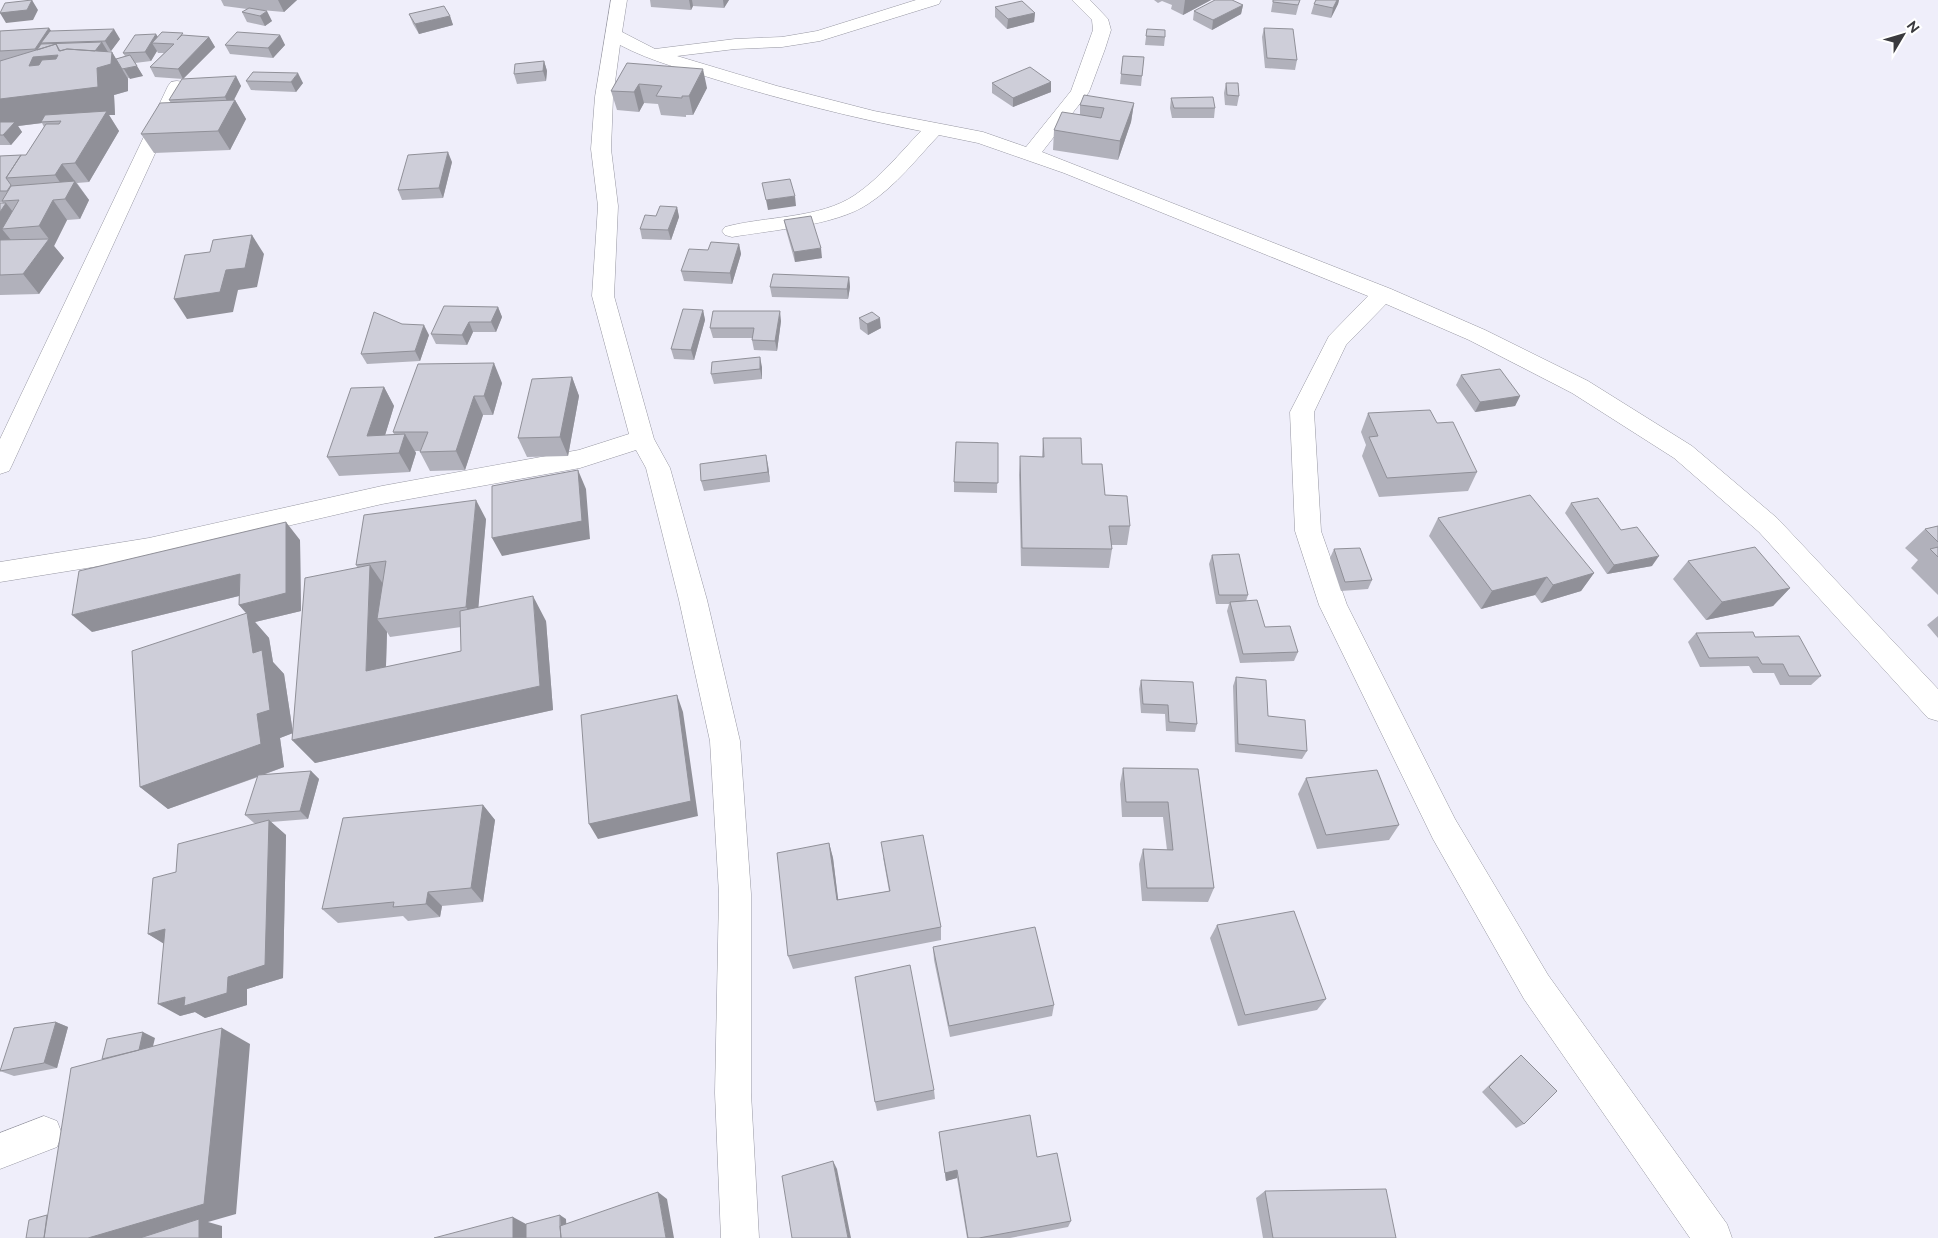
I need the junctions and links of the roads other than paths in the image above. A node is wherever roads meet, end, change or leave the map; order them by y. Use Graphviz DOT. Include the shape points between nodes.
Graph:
graph roads {
  1 [pos="619,0"];
  2 [pos="933,0"];
  3 [pos="1080,0"];
  4 [pos="613,34"];
  5 [pos="651,54"];
  6 [pos="177,86"];
  7 [pos="935,128"];
  8 [pos="1030,155"];
  9 [pos="732,231"];
  10 [pos="1383,294"];
  11 [pos="642,439"];
  12 [pos="0,465"];
  13 [pos="0,572"];
  14 [pos="1938,708"];
  15 [pos="44,1134"];
  16 [pos="0,1151"];
  17 [pos="740,1238"];
  18 [pos="1713,1238"];
  1 -- 4 [label="street"];
  2 -- 5 [label="street" via="820,36"];
  3 -- 8 [label="street" via="1100,18 1102,30 1096,49 1080,92"];
  4 -- 5 [label="street"];
  4 -- 11 [label="street" via="601,149 608,206 603,296"];
  5 -- 7 [label="street" via="770,90"];
  6 -- 12 [label="street"];
  7 -- 8 [label="street" via="983,138"];
  7 -- 9 [label="street" via="860,201 838,211"];
  8 -- 10 [label="street" via="1172,208"];
  10 -- 14 [label="street" via="1477,335 1580,387 1683,452 1768,525"];
  10 -- 18 [label="street" via="1337,341 1302,412 1308,531 1333,605 1444,829 1536,987"];
  11 -- 13 [label="street" via="580,459 382,495 149,548"];
  11 -- 17 [label="street" via="658,468 693,600 724,741 735,894 733,1093"];
  15 -- 16 [label="street"];
}
